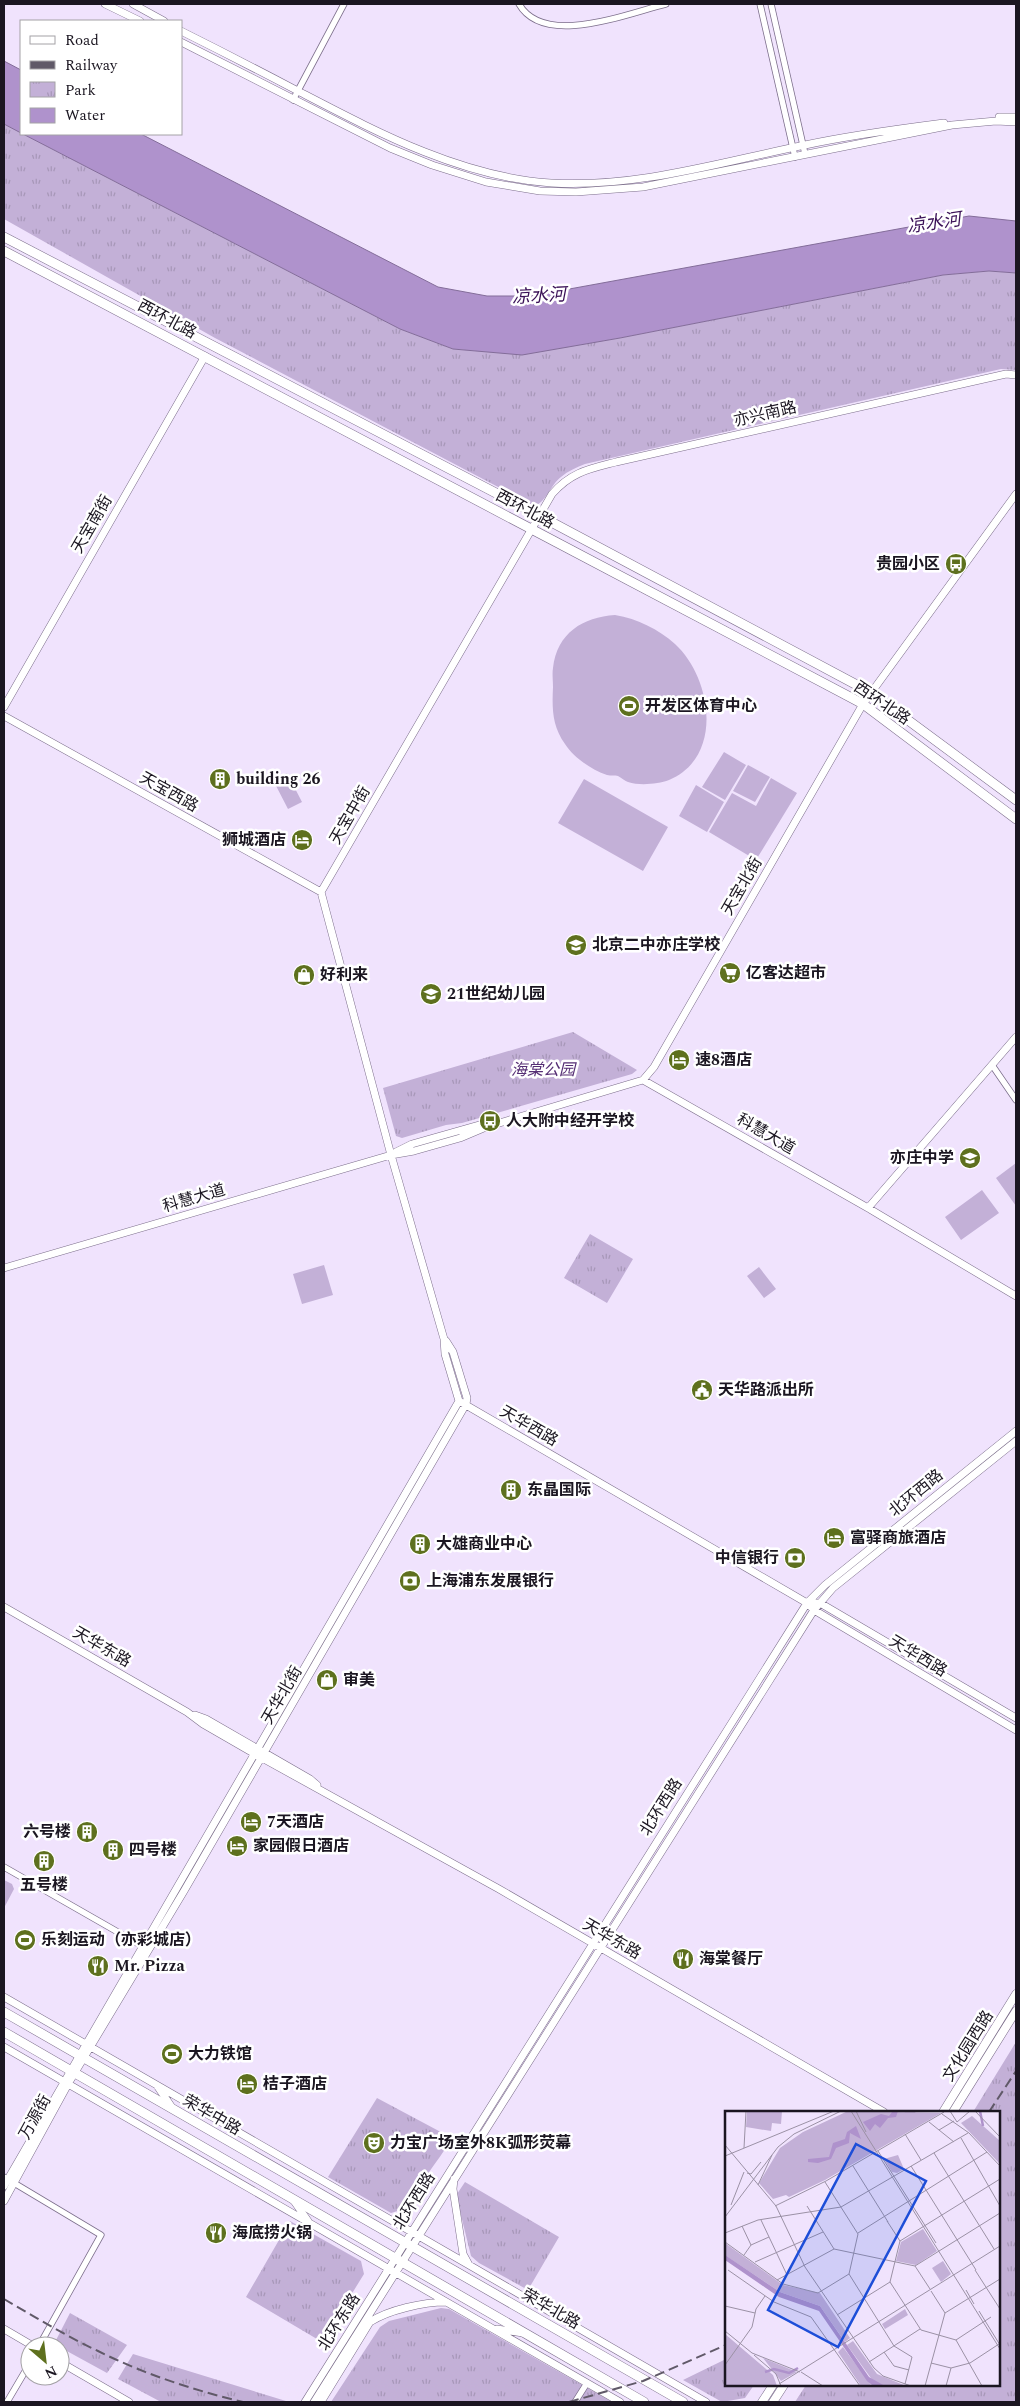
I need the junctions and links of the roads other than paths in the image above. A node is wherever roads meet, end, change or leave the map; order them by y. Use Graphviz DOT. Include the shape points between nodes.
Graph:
graph roads {
  1 [pos="105,4"];
  2 [pos="133,4"];
  3 [pos="344,4"];
  4 [pos="519,4"];
  5 [pos="666,4"];
  6 [pos="760,4"];
  7 [pos="771,4"];
  8 [pos="138,20"];
  9 [pos="162,20"];
  10 [pos="182,32"];
  11 [pos="182,43"];
  12 [pos="298,91"];
  13 [pos="293,100"];
  14 [pos="1016,117"];
  15 [pos="1016,122"];
  16 [pos="804,145"];
  17 [pos="793,148"];
  18 [pos="806,154"];
  19 [pos="795,157"];
  20 [pos="4,237"];
  21 [pos="4,251"];
  22 [pos="205,356"];
  23 [pos="1016,375"];
  24 [pos="1016,494"];
  25 [pos="1014,503"];
  26 [pos="540,516"];
  27 [pos="532,530"];
  28 [pos="870,692"];
  29 [pos="863,704"];
  30 [pos="4,707"];
  31 [pos="4,716"];
  32 [pos="1016,800"];
  33 [pos="1016,819"];
  34 [pos="321,892"];
  35 [pos="1016,1037"];
  36 [pos="992,1065"];
  37 [pos="643,1080"];
  38 [pos="1016,1100"];
  39 [pos="391,1154"];
  40 [pos="868,1208"];
  41 [pos="4,1268"];
  42 [pos="1016,1296"];
  43 [pos="463,1402"];
  44 [pos="1016,1431"];
  45 [pos="1016,1441"];
  46 [pos="807,1603"];
  47 [pos="820,1603"];
  48 [pos="4,1607"];
  49 [pos="814,1610"];
  50 [pos="1016,1718"];
  51 [pos="1016,1730"];
  52 [pos="259,1754"];
  53 [pos="4,1867"];
  54 [pos="592,1943"];
  55 [pos="144,1947"];
  56 [pos="601,1948"];
  57 [pos="1016,1994"];
  58 [pos="4,1997"];
  59 [pos="1016,2011"];
  60 [pos="4,2012"];
  61 [pos="4,2032"];
  62 [pos="88,2046"];
  63 [pos="4,2047"];
  64 [pos="81,2057"];
  65 [pos="72,2072"];
  66 [pos="66,2083"];
  67 [pos="156,2085"];
  68 [pos="175,2111"];
  69 [pos="882,2111"];
  70 [pos="944,2111"];
  71 [pos="954,2111"];
  72 [pos="455,2177"];
  73 [pos="7,2181"];
  74 [pos="4,2201"];
  75 [pos="294,2201"];
  76 [pos="309,2222"];
  77 [pos="411,2232"];
  78 [pos="419,2236"];
  79 [pos="408,2245"];
  80 [pos="400,2259"];
  81 [pos="469,2265"];
  82 [pos="389,2268"];
  83 [pos="396,2273"];
  84 [pos="515,2293"];
  85 [pos="446,2302"];
  86 [pos="532,2316"];
  87 [pos="492,2328"];
  88 [pos="4,2329"];
  89 [pos="528,2334"];
  90 [pos="45,2336"];
  91 [pos="20,2338"];
  92 [pos="70,2368"];
  93 [pos="20,2381"];
  94 [pos="587,2383"];
  95 [pos="772,2386"];
  96 [pos="783,2386"];
  97 [pos="634,2399"];
  98 [pos="8,2402"];
  99 [pos="129,2402"];
  100 [pos="305,2402"];
  101 [pos="314,2402"];
  102 [pos="321,2402"];
  103 [pos="575,2402"];
  104 [pos="620,2402"];
  105 [pos="644,2402"];
  106 [pos="683,2402"];
  107 [pos="706,2402"];
  108 [pos="762,2402"];
  109 [pos="773,2402"];
  1 -- 8 [label="street"];
  2 -- 9 [label="street"];
  3 -- 12 [label="street"];
  4 -- 5 [label="street" via="524,12 543,24 573,27"];
  6 -- 17 [label="street"];
  7 -- 16 [label="street"];
  10 -- 12 [label="street"];
  11 -- 13 [label="street"];
  12 -- 13 [label="street"];
  12 -- 17 [label="street" via="432,154 516,179 576,183 644,179"];
  13 -- 19 [label="street" via="432,165 486,182 540,191 643,187"];
  14 -- 16 [label="street" via="986,117"];
  15 -- 18 [label="street" via="952,126"];
  16 -- 17 [label="street"];
  16 -- 18 [label="street"];
  17 -- 19 [label="street"];
  18 -- 19 [label="street"];
  20 -- 26 [label="main road, 西环北路"];
  21 -- 22 [label="main road, 西环北路"];
  22 -- 27 [label="main road, 西环北路"];
  22 -- 30 [label="street, 天宝南街"];
  23 -- 26 [label="street, 亦兴南路" via="1006,374 577,473 562,482"];
  24 -- 25 [label="street, 天宝北街"];
  25 -- 28 [label="street, 天宝北街"];
  26 -- 27 [label="street, 天宝中街"];
  26 -- 28 [label="main road, 西环北路"];
  27 -- 29 [label="main road, 西环北路"];
  27 -- 34 [label="street, 天宝中街"];
  28 -- 29 [label="street, 天宝北街"];
  28 -- 32 [label="main road, 西环北路"];
  29 -- 33 [label="main road, 西环北路"];
  29 -- 37 [label="street, 天宝北街" via="654,1067"];
  31 -- 34 [label="street, 天宝西路"];
  34 -- 39 [label="street"];
  35 -- 36 [label="street"];
  36 -- 38 [label="street"];
  36 -- 40 [label="street"];
  37 -- 39 [label="street, 科慧大道" via="423,1149"];
  37 -- 40 [label="street, 科慧大道"];
  39 -- 41 [label="street, 科慧大道"];
  39 -- 43 [label="street" via="446,1354"];
  40 -- 42 [label="street, 科慧大道"];
  43 -- 46 [label="street, 天华西路"];
  43 -- 52 [label="street, 天华北街"];
  44 -- 46 [label="street, 北环西路" via="832,1579"];
  45 -- 47 [label="street, 北环西路" via="833,1588"];
  46 -- 47 [label="street"];
  46 -- 49 [label="street, 天华西路"];
  46 -- 54 [label="street, 北环西路"];
  47 -- 49 [label="street, 北环西路"];
  47 -- 50 [label="street, 天华西路"];
  48 -- 52 [label="street, 天华东路"];
  49 -- 51 [label="street, 天华西路"];
  49 -- 56 [label="street, 北环西路"];
  52 -- 54 [label="street, 天华东路" via="310,1779 324,1792"];
  52 -- 55 [label="street, 天华北街"];
  52 -- 62 [label="street, 天华北街"];
  53 -- 55 [label="street"];
  54 -- 56 [label="street, 天华东路"];
  54 -- 77 [label="street, 北环西路"];
  55 -- 62 [label="street, 天华北街"];
  56 -- 69 [label="street, 天华东路"];
  56 -- 72 [label="street, 北环西路"];
  57 -- 70 [label="main road, 文化园西路"];
  58 -- 62 [label="street"];
  59 -- 71 [label="main road, 文化园西路"];
  60 -- 64 [label="main road, 荣华中路"];
  61 -- 65 [label="main road, 荣华中路"];
  62 -- 64 [label="street, 天华北街"];
  62 -- 67 [label="street"];
  63 -- 66 [label="street"];
  64 -- 65 [label="street, 万源街"];
  64 -- 68 [label="main road, 荣华中路"];
  65 -- 66 [label="street, 万源街"];
  65 -- 75 [label="main road, 荣华中路"];
  66 -- 73 [label="street, 万源街"];
  66 -- 76 [label="street"];
  67 -- 68 [label="street"];
  67 -- 77 [label="street"];
  68 -- 79 [label="main road, 荣华中路"];
  72 -- 78 [label="street, 北环西路"];
  72 -- 81 [label="street" via="453,2189 463,2254"];
  73 -- 74 [label="street, 万源街"];
  73 -- 90 [label="street" via="101,2235"];
  75 -- 76 [label="street"];
  75 -- 80 [label="main road, 荣华中路"];
  76 -- 82 [label="street"];
  77 -- 78 [label="street"];
  77 -- 79 [label="street, 北环西路"];
  78 -- 79 [label="street, 北环西路"];
  78 -- 81 [label="street"];
  79 -- 80 [label="street, 北环西路"];
  79 -- 86 [label="main road, 荣华北路"];
  80 -- 82 [label="street, 北环东路"];
  80 -- 83 [label="street, 北环东路"];
  80 -- 89 [label="main road, 荣华北路"];
  81 -- 84 [label="street"];
  82 -- 83 [label="street"];
  82 -- 100 [label="street, 北环东路"];
  83 -- 85 [label="street"];
  83 -- 101 [label="street, 北环东路"];
  84 -- 86 [label="street"];
  84 -- 107 [label="street"];
  85 -- 87 [label="street"];
  85 -- 102 [label="street" via="430,2302 370,2322"];
  86 -- 106 [label="main road, 荣华北路"];
  87 -- 89 [label="street"];
  87 -- 94 [label="street"];
  88 -- 91 [label="street"];
  89 -- 97 [label="main road, 荣华北路"];
  92 -- 99 [label="street"];
  93 -- 98 [label="street"];
  94 -- 103 [label="street"];
  94 -- 104 [label="street"];
  95 -- 108 [label="main road"];
  96 -- 109 [label="main road"];
  97 -- 105 [label="main road, 荣华北路"];
}
